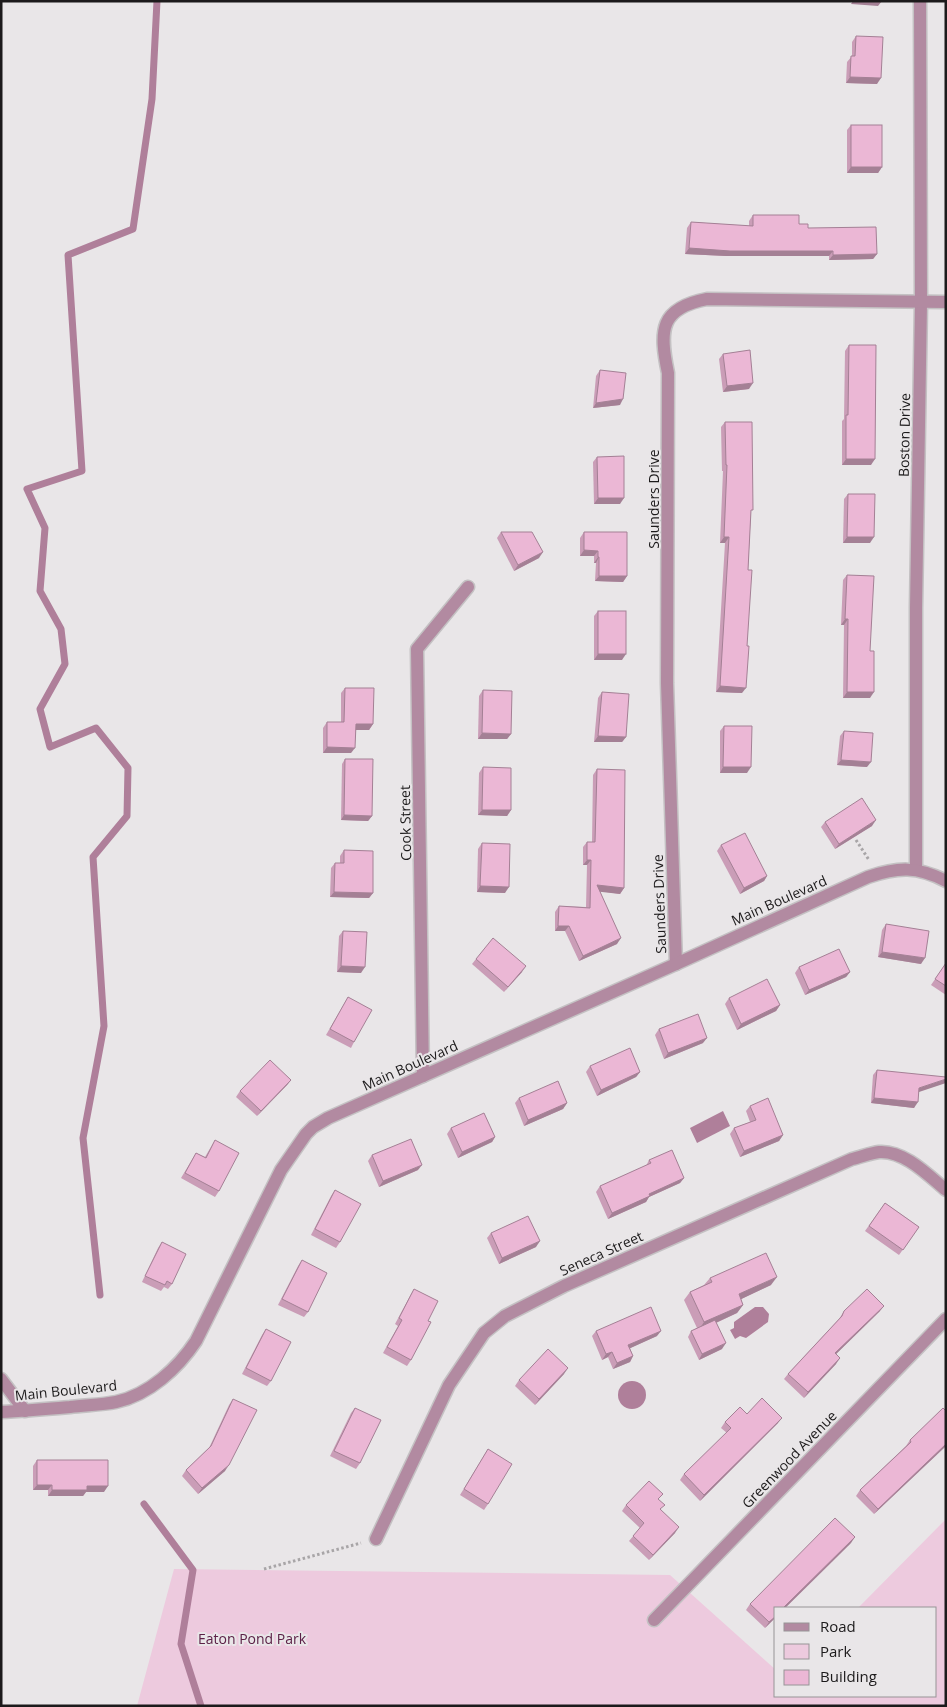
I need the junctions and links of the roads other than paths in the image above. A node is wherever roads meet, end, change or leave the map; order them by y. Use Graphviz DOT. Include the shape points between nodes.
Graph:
graph roads {
  1 [pos="920,1"];
  2 [pos="946,302"];
  3 [pos="921,303"];
  4 [pos="468,587"];
  5 [pos="916,869"];
  6 [pos="946,881"];
  7 [pos="676,964"];
  8 [pos="423,1076"];
  9 [pos="946,1190"];
  10 [pos="946,1319"];
  11 [pos="1,1379"];
  12 [pos="25,1411"];
  13 [pos="1,1412"];
  14 [pos="376,1539"];
  15 [pos="654,1620"];
  1 -- 3 [label="street, Boston Drive"];
  2 -- 3 [label="street, Saunders Drive"];
  3 -- 5 [label="street, Boston Drive"];
  3 -- 7 [label="street, Saunders Drive" via="707,299 678,308 665,328 662,346 668,373 667,683"];
  4 -- 8 [label="street, Cook Street" via="417,649"];
  5 -- 6 [label="street, Main Boulevard"];
  5 -- 7 [label="street, Main Boulevard" via="893,869 868,876"];
  7 -- 8 [label="street, Main Boulevard"];
  8 -- 12 [label="street, Main Boulevard" via="328,1118 306,1134 281,1170 196,1341 162,1380 116,1402"];
  9 -- 14 [label="street, Seneca Street" via="911,1162 893,1153 880,1152 852,1159 564,1286 505,1316 484,1333 449,1385"];
  10 -- 15 [label="street, Greenwood Avenue"];
  11 -- 12 [label="street"];
  12 -- 13 [label="street, Main Boulevard"];
}
